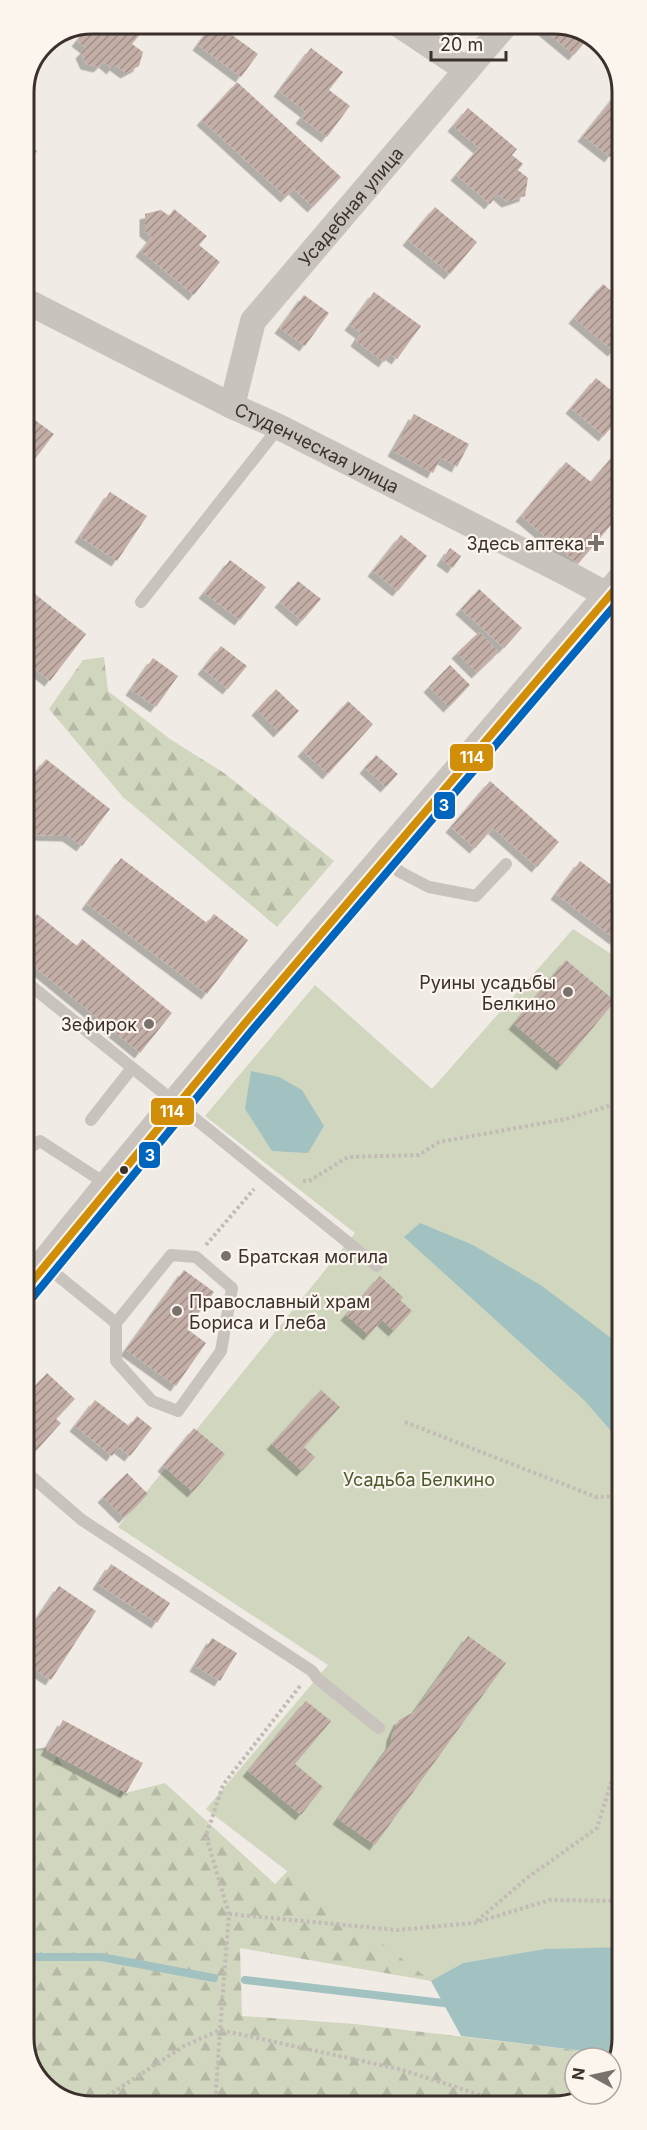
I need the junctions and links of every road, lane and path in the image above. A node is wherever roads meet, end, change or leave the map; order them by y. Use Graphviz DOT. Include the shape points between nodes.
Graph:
graph roads {
  1 [pos="414,35"];
  2 [pos="497,35"];
  3 [pos="467,70"];
  4 [pos="34,310"];
  5 [pos="232,406"];
  6 [pos="279,427"];
  7 [pos="612,588"];
  8 [pos="612,592"];
  9 [pos="141,602"];
  10 [pos="384,857"];
  11 [pos="506,864"];
  12 [pos="34,988"];
  13 [pos="132,1068"];
  14 [pos="176,1104"];
  15 [pos="612,1105"];
  16 [pos="91,1120"];
  17 [pos="34,1145"];
  18 [pos="265,1176"];
  19 [pos="309,1181"];
  20 [pos="108,1185"];
  21 [pos="196,1257"];
  22 [pos="45,1265"];
  23 [pos="377,1266"];
  24 [pos="34,1279"];
  25 [pos="116,1323"];
  26 [pos="405,1422"];
  27 [pos="34,1479"];
  28 [pos="612,1496"];
  29 [pos="312,1671"];
  30 [pos="379,1728"];
  31 [pos="612,1780"];
  32 [pos="612,1901"];
  33 [pos="229,1914"];
  34 [pos="474,1923"];
  35 [pos="220,2030"];
  36 [pos="109,2095"];
  37 [pos="215,2095"];
  38 [pos="483,2096"];
  1 -- 3 [label="street"];
  2 -- 3 [label="street, Усадебная улица"];
  3 -- 5 [label="street, Усадебная улица" via="253,321"];
  4 -- 5 [label="street, Студенческая улица"];
  5 -- 6 [label="street, Студенческая улица"];
  6 -- 7 [label="street, Студенческая улица" via="570,575"];
  6 -- 9 [label="lane"];
  8 -- 10 [label="street"];
  10 -- 11 [label="lane" via="400,872 429,887 476,896"];
  10 -- 14 [label="street"];
  12 -- 13 [label="lane"];
  13 -- 14 [label="lane"];
  13 -- 16 [label="lane"];
  14 -- 18 [label="lane"];
  14 -- 20 [label="street"];
  15 -- 19 [label="path" via="566,1119 439,1142 419,1155 348,1157"];
  17 -- 20 [label="lane" via="40,1141"];
  18 -- 21 [label="path"];
  18 -- 23 [label="lane"];
  20 -- 22 [label="street"];
  21 -- 25 [label="lane" via="171,1255"];
  21 -- 25 [label="lane" via="231,1288 221,1351 177,1411 152,1401 116,1361"];
  22 -- 24 [label="street"];
  22 -- 25 [label="lane"];
  26 -- 28 [label="path" via="596,1497"];
  27 -- 29 [label="lane" via="82,1520"];
  29 -- 30 [label="lane"];
  29 -- 33 [label="path" via="223,1785 206,1836"];
  31 -- 34 [label="path" via="597,1828 527,1878"];
  32 -- 34 [label="path" via="550,1900"];
  33 -- 34 [label="path" via="397,1930"];
  33 -- 35 [label="path"];
  35 -- 36 [label="path" via="184,2046"];
  35 -- 37 [label="path"];
  35 -- 38 [label="path" via="399,2069"];
}
